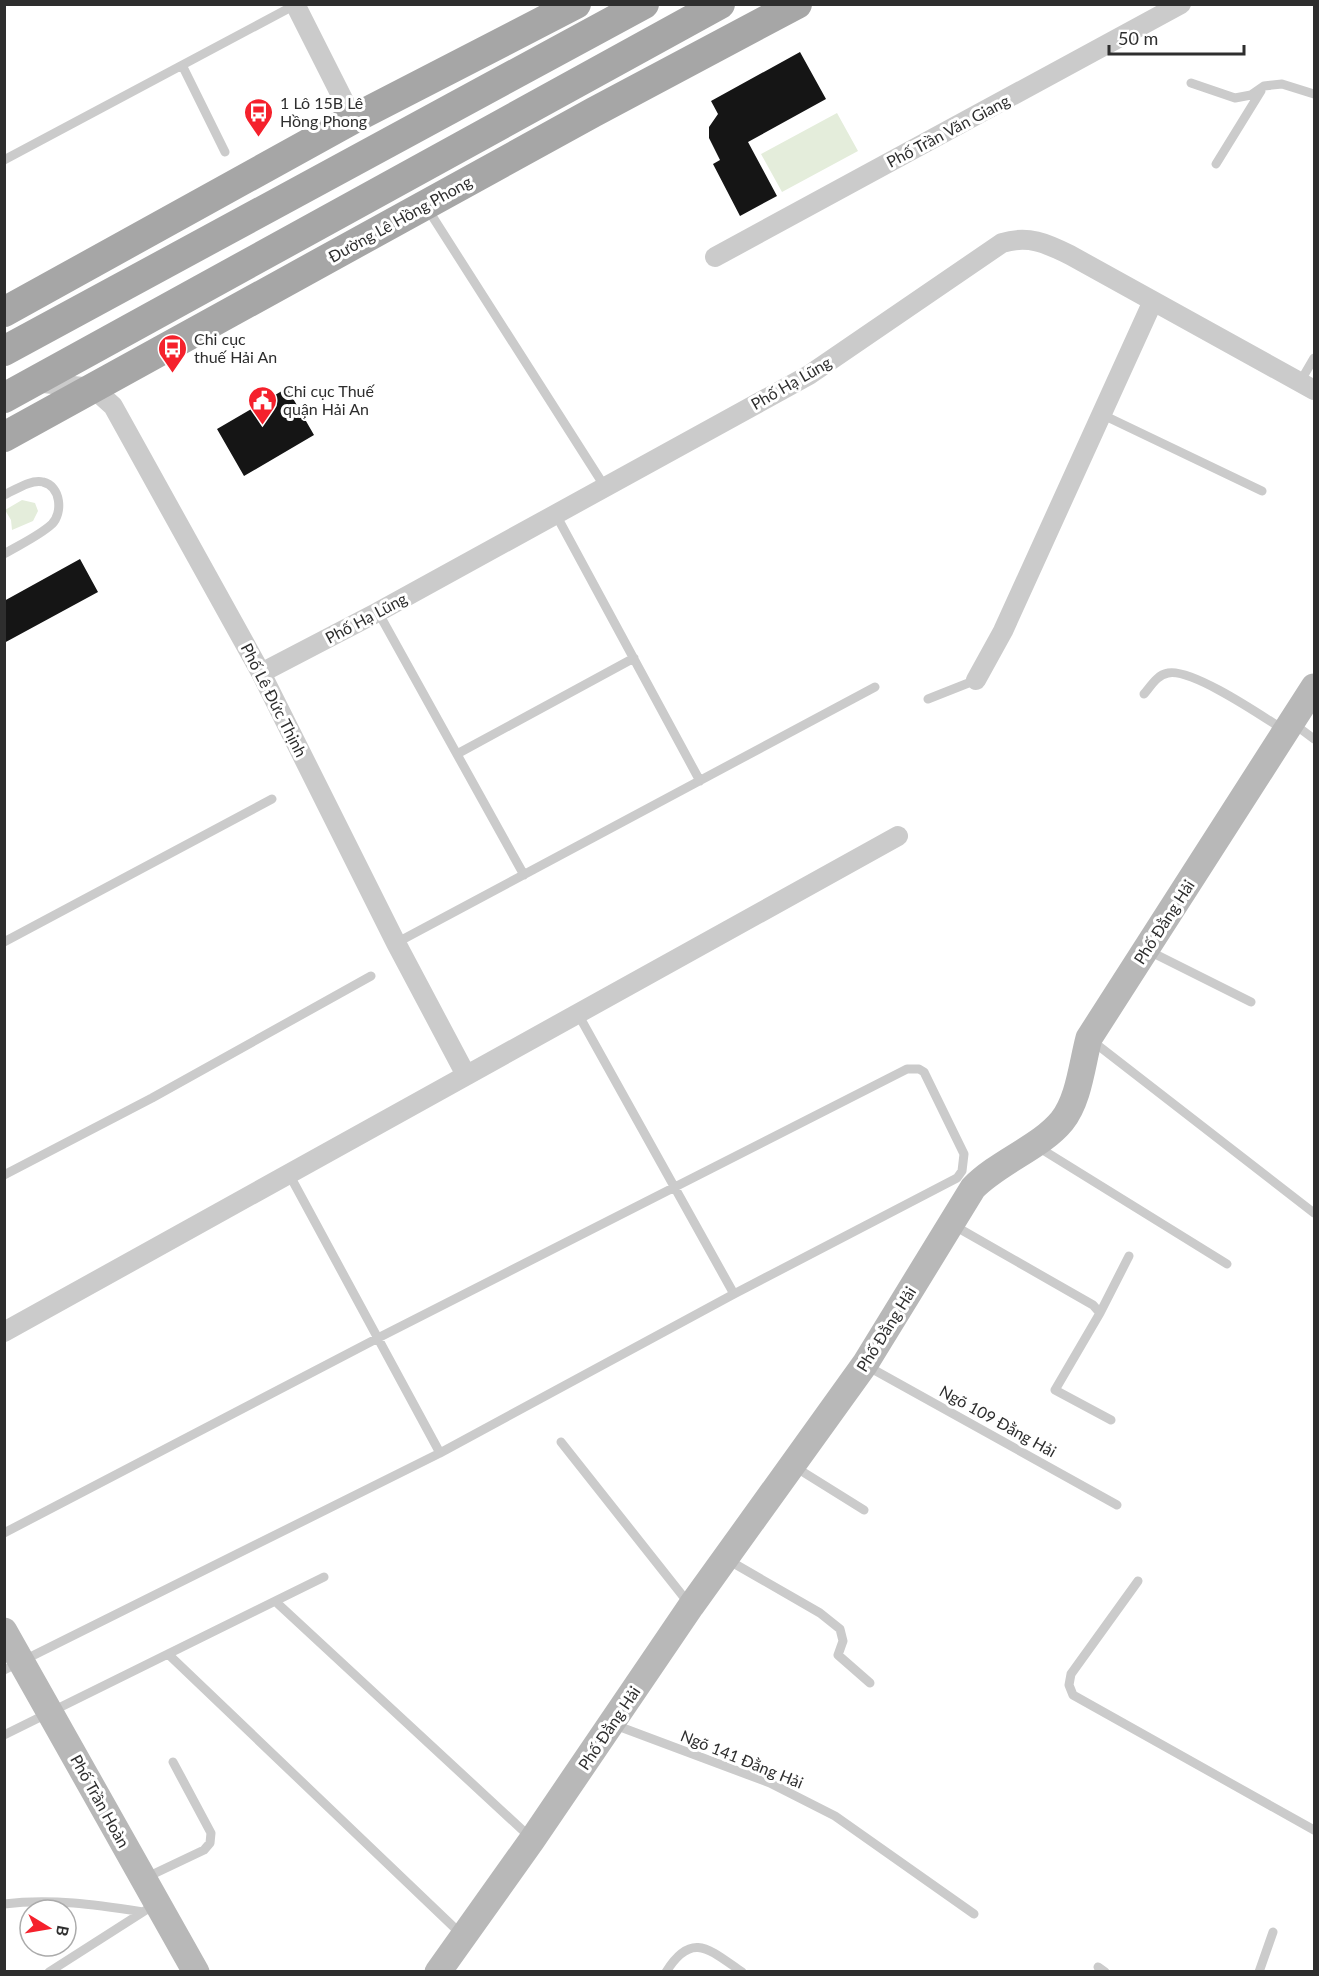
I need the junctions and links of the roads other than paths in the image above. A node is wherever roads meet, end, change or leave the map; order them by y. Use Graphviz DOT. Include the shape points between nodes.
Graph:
graph roads {
  1 [pos="644,4"];
  2 [pos="720,4"];
  3 [pos="797,4"];
  4 [pos="1181,4"];
  5 [pos="295,5"];
  6 [pos="569,6"];
  7 [pos="578,42"];
  8 [pos="183,67"];
  9 [pos="592,72"];
  10 [pos="1191,83"];
  11 [pos="1264,86"];
  12 [pos="1314,94"];
  13 [pos="608,105"];
  14 [pos="352,119"];
  15 [pos="225,152"];
  16 [pos="4,160"];
  17 [pos="1216,164"];
  18 [pos="425,205"];
  19 [pos="715,257"];
  20 [pos="1153,301"];
  21 [pos="4,312"];
  22 [pos="4,351"];
  23 [pos="1314,358"];
  24 [pos="33,382"];
  25 [pos="1307,386"];
  26 [pos="93,388"];
  27 [pos="4,398"];
  28 [pos="1101,414"];
  29 [pos="4,437"];
  30 [pos="605,486"];
  31 [pos="1262,491"];
  32 [pos="4,495"];
  33 [pos="555,513"];
  34 [pos="4,554"];
  35 [pos="378,612"];
  36 [pos="634,658"];
  37 [pos="261,673"];
  38 [pos="976,680"];
  39 [pos="875,687"];
  40 [pos="1314,687"];
  41 [pos="1144,694"];
  42 [pos="928,699"];
  43 [pos="1289,727"];
  44 [pos="1314,739"];
  45 [pos="457,754"];
  46 [pos="700,781"];
  47 [pos="272,799"];
  48 [pos="898,836"];
  49 [pos="524,875"];
  50 [pos="4,942"];
  51 [pos="396,943"];
  52 [pos="1146,950"];
  53 [pos="371,976"];
  54 [pos="1251,1002"];
  55 [pos="578,1014"];
  56 [pos="1089,1038"];
  57 [pos="466,1076"];
  58 [pos="1033,1144"];
  59 [pos="289,1174"];
  60 [pos="4,1175"];
  61 [pos="675,1187"];
  62 [pos="1314,1213"];
  63 [pos="951,1224"];
  64 [pos="1129,1256"];
  65 [pos="1227,1264"];
  66 [pos="734,1294"];
  67 [pos="1100,1313"];
  68 [pos="4,1332"];
  69 [pos="378,1338"];
  70 [pos="865,1364"];
  71 [pos="1111,1420"];
  72 [pos="561,1442"];
  73 [pos="440,1453"];
  74 [pos="793,1466"];
  75 [pos="1117,1505"];
  76 [pos="864,1510"];
  77 [pos="4,1533"];
  78 [pos="726,1558"];
  79 [pos="324,1577"];
  80 [pos="1138,1581"];
  81 [pos="276,1602"];
  82 [pos="691,1606"];
  83 [pos="4,1631"];
  84 [pos="168,1654"];
  85 [pos="12,1665"];
  86 [pos="870,1683"];
  87 [pos="49,1711"];
  88 [pos="613,1724"];
  89 [pos="4,1735"];
  90 [pos="173,1761"];
  91 [pos="1314,1830"];
  92 [pos="532,1840"];
  93 [pos="144,1879"];
  94 [pos="4,1904"];
  95 [pos="151,1908"];
  96 [pos="974,1914"];
  97 [pos="1273,1932"];
  98 [pos="463,1936"];
  99 [pos="49,1971"];
  100 [pos="196,1971"];
  101 [pos="438,1971"];
  102 [pos="666,1971"];
  103 [pos="742,1971"];
  104 [pos="1259,1971"];
  1 -- 7 [label="main road"];
  2 -- 9 [label="main road"];
  3 -- 13 [label="main road, Đường Lê Hồng Phong"];
  4 -- 19 [label="street, Phố Trần Văn Giang"];
  5 -- 8 [label="lane"];
  5 -- 14 [label="street"];
  6 -- 7 [label="main road"];
  6 -- 14 [label="main road"];
  7 -- 9 [label="main road"];
  7 -- 22 [label="main road"];
  8 -- 15 [label="lane"];
  8 -- 16 [label="lane"];
  9 -- 13 [label="main road"];
  9 -- 24 [label="main road"];
  10 -- 11 [label="lane" via="1235,98 1251,95"];
  11 -- 12 [label="lane" via="1293,86"];
  11 -- 17 [label="lane"];
  13 -- 18 [label="main road, Đường Lê Hồng Phong"];
  14 -- 21 [label="main road"];
  18 -- 26 [label="main road, Đường Lê Hồng Phong"];
  18 -- 30 [label="lane"];
  20 -- 25 [label="street, Phố Hạ Lũng"];
  20 -- 28 [label="street"];
  20 -- 30 [label="street, Phố Hạ Lũng" via="1042,242 1019,238 1002,243 809,375"];
  23 -- 25 [label="lane"];
  24 -- 26 [label="street"];
  24 -- 27 [label="main road"];
  26 -- 29 [label="main road, Đường Lê Hồng Phong"];
  26 -- 37 [label="street, Phố Lê Đức Thịnh" via="113,406"];
  28 -- 31 [label="lane"];
  28 -- 38 [label="street" via="1003,631"];
  30 -- 33 [label="street, Phố Hạ Lũng"];
  32 -- 34 [label="lane" via="42,481 51,485 58,496 59,510 53,523"];
  33 -- 35 [label="street, Phố Hạ Lũng"];
  33 -- 36 [label="lane"];
  35 -- 37 [label="street, Phố Hạ Lũng"];
  35 -- 45 [label="lane"];
  36 -- 45 [label="lane"];
  36 -- 46 [label="lane"];
  37 -- 51 [label="street, Phố Lê Đức Thịnh"];
  38 -- 42 [label="lane"];
  39 -- 46 [label="lane"];
  40 -- 43 [label="street, Phố Đằng Hải"];
  41 -- 43 [label="lane" via="1159,676 1172,672"];
  43 -- 44 [label="lane"];
  43 -- 52 [label="street, Phố Đằng Hải"];
  45 -- 49 [label="lane"];
  46 -- 49 [label="lane"];
  47 -- 50 [label="lane"];
  48 -- 55 [label="street"];
  49 -- 51 [label="lane"];
  51 -- 57 [label="street, Phố Lê Đức Thịnh"];
  52 -- 54 [label="lane"];
  52 -- 56 [label="street, Phố Đằng Hải"];
  53 -- 60 [label="lane"];
  55 -- 57 [label="street"];
  55 -- 61 [label="lane"];
  56 -- 58 [label="street, Phố Đằng Hải" via="1071,1105 1061,1122"];
  56 -- 62 [label="lane"];
  57 -- 59 [label="street"];
  58 -- 63 [label="street, Phố Đằng Hải" via="985,1176"];
  58 -- 65 [label="lane"];
  59 -- 68 [label="street"];
  59 -- 69 [label="lane"];
  61 -- 66 [label="lane"];
  61 -- 66 [label="lane" via="907,1069 919,1068 924,1072 964,1154 957,1178"];
  61 -- 69 [label="lane"];
  63 -- 67 [label="lane" via="1093,1305"];
  63 -- 70 [label="street, Phố Đằng Hải"];
  64 -- 67 [label="lane"];
  66 -- 73 [label="lane"];
  67 -- 71 [label="lane" via="1054,1390"];
  69 -- 73 [label="lane"];
  69 -- 77 [label="lane"];
  70 -- 74 [label="street, Phố Đằng Hải"];
  70 -- 75 [label="lane, Ngõ 109 Đằng Hải"];
  72 -- 82 [label="lane"];
  73 -- 85 [label="lane"];
  74 -- 76 [label="lane"];
  74 -- 78 [label="street, Phố Đằng Hải"];
  78 -- 82 [label="street, Phố Đằng Hải"];
  78 -- 86 [label="lane" via="820,1613 840,1629 843,1641 838,1655"];
  79 -- 81 [label="lane"];
  80 -- 91 [label="lane" via="1071,1674 1068,1685 1073,1695"];
  81 -- 84 [label="lane"];
  81 -- 92 [label="lane"];
  82 -- 88 [label="street, Phố Đằng Hải"];
  83 -- 85 [label="street, Phố Trần Hoàn"];
  84 -- 87 [label="lane"];
  84 -- 98 [label="lane"];
  85 -- 87 [label="street, Phố Trần Hoàn"];
  87 -- 89 [label="lane"];
  87 -- 93 [label="street, Phố Trần Hoàn"];
  88 -- 92 [label="street, Phố Đằng Hải"];
  88 -- 96 [label="lane, Ngõ 141 Đằng Hải" via="770,1783 835,1816"];
  90 -- 93 [label="lane" via="211,1833 210,1843 204,1850"];
  92 -- 98 [label="street, Phố Đằng Hải"];
  93 -- 95 [label="street, Phố Trần Hoàn"];
  94 -- 95 [label="lane" via="73,1902"];
  95 -- 99 [label="lane"];
  95 -- 100 [label="street, Phố Trần Hoàn"];
  97 -- 104 [label="lane"];
  98 -- 101 [label="street, Phố Đằng Hải"];
  102 -- 103 [label="lane" via="676,1955 690,1947 704,1946"];
}
